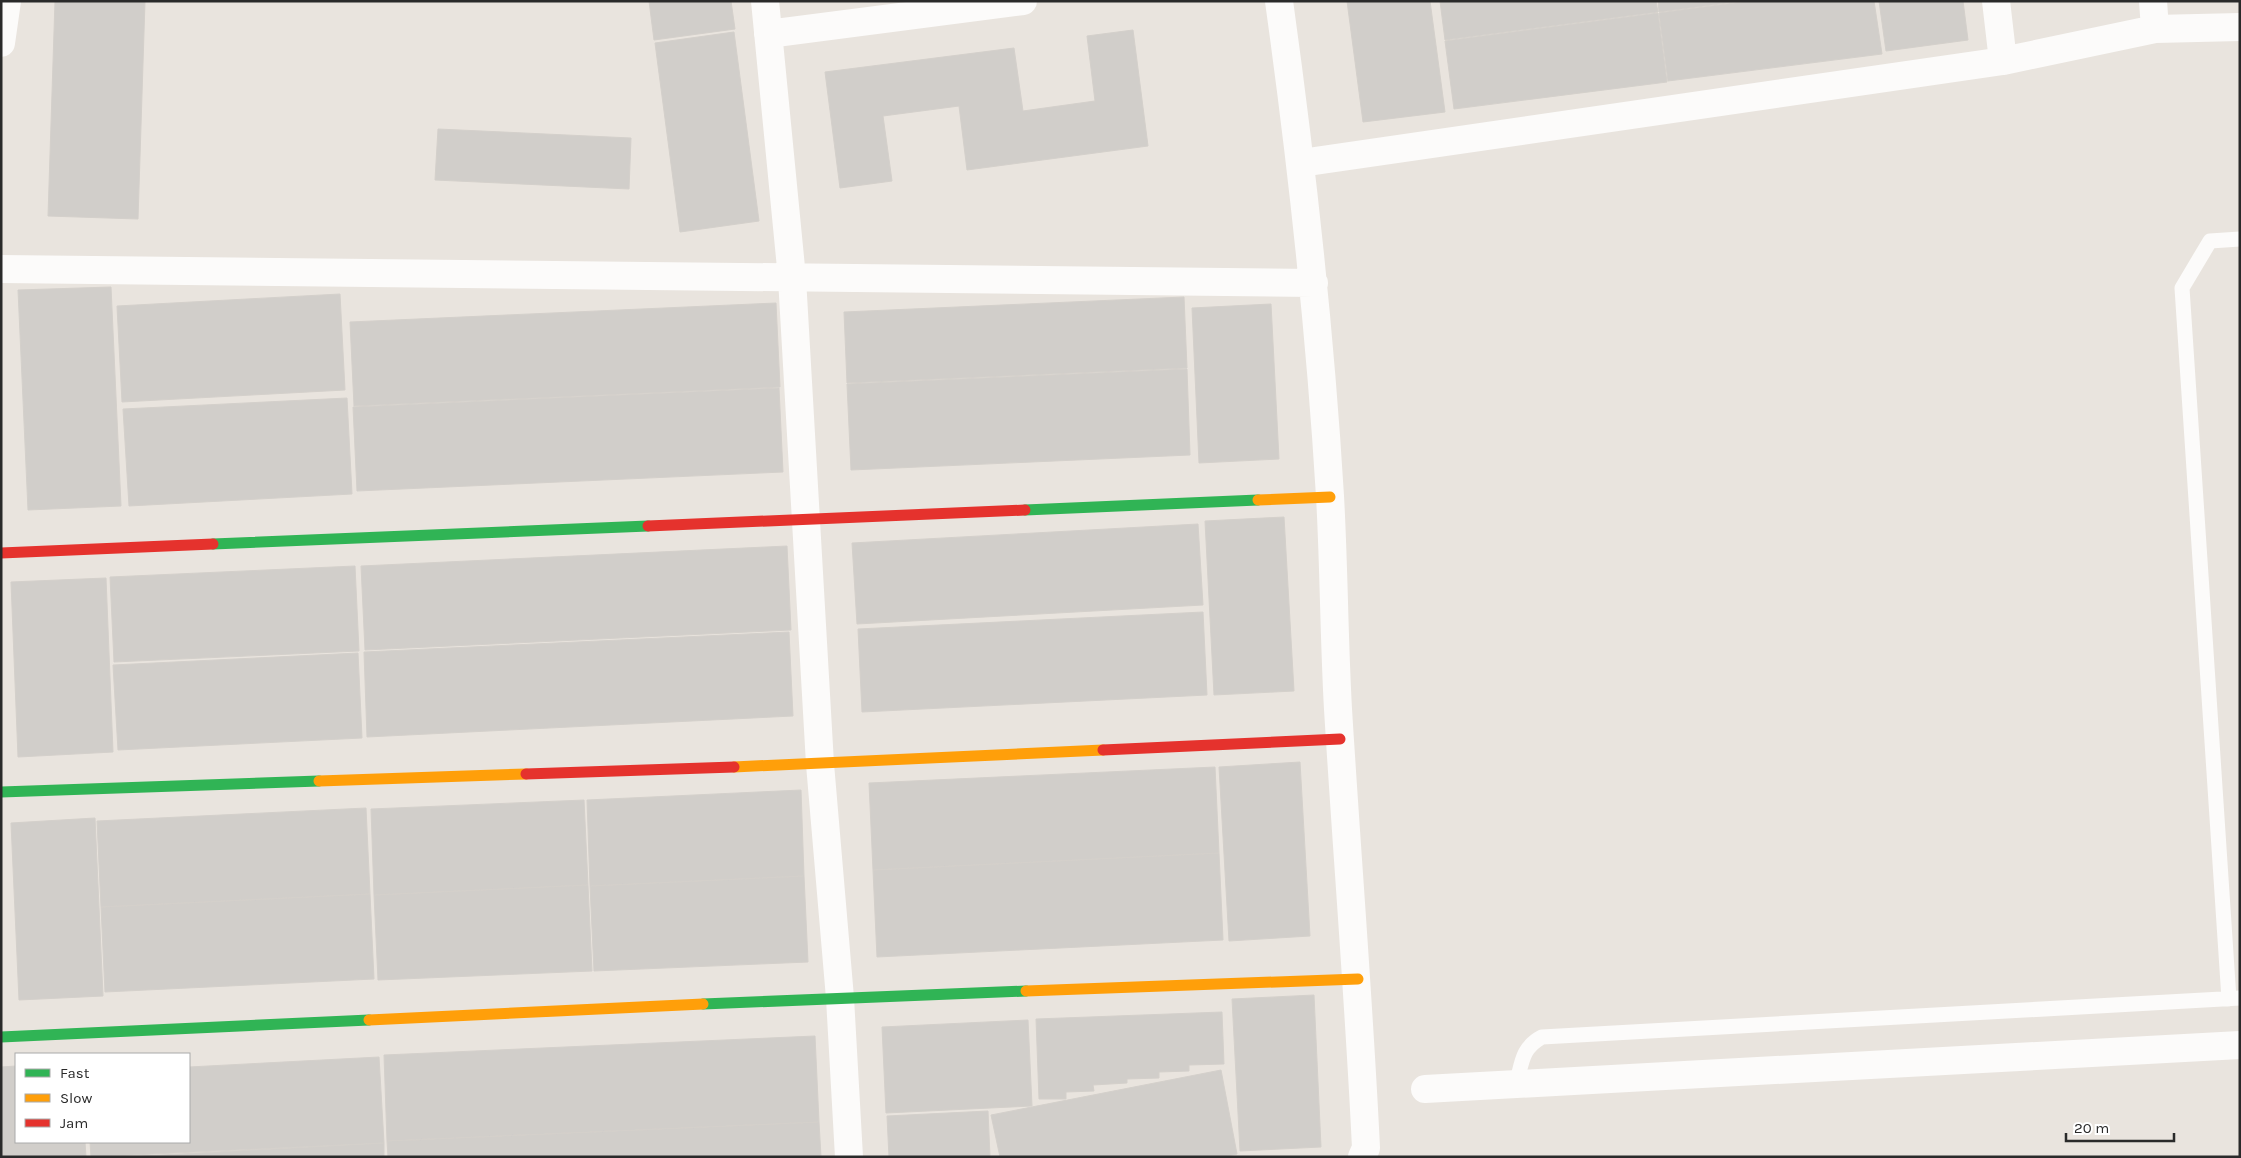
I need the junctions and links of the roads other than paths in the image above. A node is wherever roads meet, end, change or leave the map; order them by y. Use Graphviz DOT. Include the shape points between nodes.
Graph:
graph roads {
  1 [pos="7,1"];
  2 [pos="765,1"];
  3 [pos="1023,1"];
  4 [pos="1280,1"];
  5 [pos="1996,1"];
  6 [pos="2153,1"];
  7 [pos="2240,27"];
  8 [pos="2155,30"];
  9 [pos="768,34"];
  10 [pos="1,43"];
  11 [pos="2003,61"];
  12 [pos="1302,163"];
  13 [pos="2240,239"];
  14 [pos="1,269"];
  15 [pos="792,278"];
  16 [pos="1314,283"];
  17 [pos="1330,497"];
  18 [pos="805,520"];
  19 [pos="1,554"];
  20 [pos="1340,739"];
  21 [pos="820,764"];
  22 [pos="1,792"];
  23 [pos="1358,979"];
  24 [pos="840,998"];
  25 [pos="2234,999"];
  26 [pos="1,1037"];
  27 [pos="2240,1045"];
  28 [pos="1516,1085"];
  29 [pos="1425,1089"];
  30 [pos="849,1157"];
  31 [pos="1362,1157"];
  1 -- 10 [label="street"];
  2 -- 9 [label="street"];
  3 -- 9 [label="street"];
  4 -- 12 [label="street"];
  5 -- 11 [label="street"];
  6 -- 8 [label="street"];
  7 -- 8 [label="street"];
  8 -- 11 [label="street"];
  9 -- 15 [label="street"];
  11 -- 12 [label="street"];
  12 -- 16 [label="street"];
  13 -- 25 [label="lane" via="2210,241 2182,288"];
  14 -- 15 [label="street"];
  15 -- 16 [label="street"];
  15 -- 18 [label="street"];
  16 -- 17 [label="street"];
  17 -- 18 [label="street"];
  17 -- 20 [label="street"];
  18 -- 19 [label="street"];
  18 -- 21 [label="street"];
  20 -- 21 [label="street"];
  20 -- 23 [label="street"];
  21 -- 22 [label="street"];
  21 -- 24 [label="street"];
  23 -- 24 [label="street"];
  23 -- 31 [label="street" via="1366,1148"];
  24 -- 26 [label="street"];
  24 -- 30 [label="street"];
  25 -- 28 [label="lane" via="1542,1037 1525,1050"];
  27 -- 28 [label="street"];
  28 -- 29 [label="street"];
}
